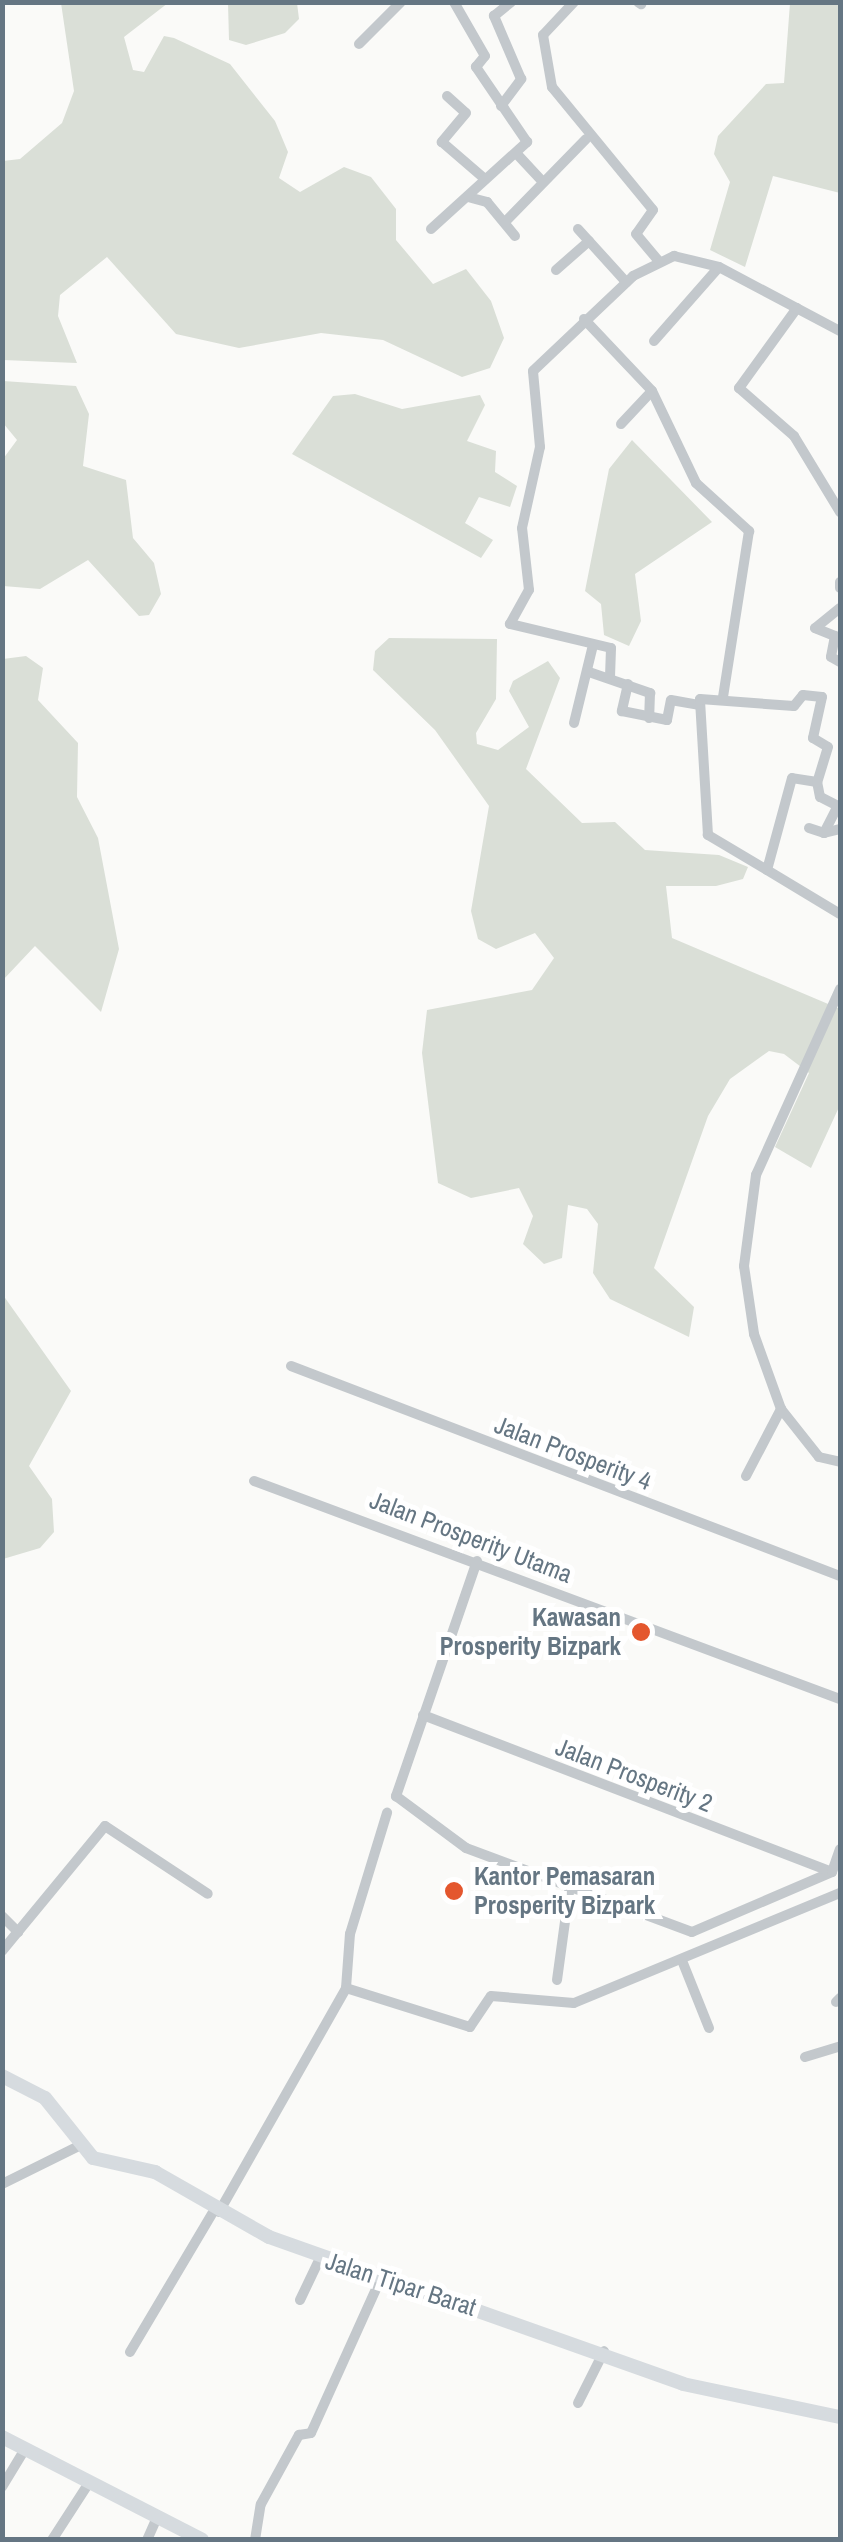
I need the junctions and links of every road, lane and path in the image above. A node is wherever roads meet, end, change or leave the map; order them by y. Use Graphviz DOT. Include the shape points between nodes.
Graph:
graph roads {
  1 [pos="401,2"];
  2 [pos="454,2"];
  3 [pos="511,2"];
  4 [pos="574,2"];
  5 [pos="358,44"];
  6 [pos="448,96"];
  7 [pos="501,106"];
  8 [pos="586,139"];
  9 [pos="516,154"];
  10 [pos="485,179"];
  11 [pos="542,181"];
  12 [pos="468,197"];
  13 [pos="505,222"];
  14 [pos="431,228"];
  15 [pos="578,229"];
  16 [pos="515,236"];
  17 [pos="589,241"];
  18 [pos="658,260"];
  19 [pos="719,267"];
  20 [pos="556,270"];
  21 [pos="626,282"];
  22 [pos="798,308"];
  23 [pos="584,319"];
  24 [pos="840,331"];
  25 [pos="654,341"];
  26 [pos="652,392"];
  27 [pos="621,424"];
  28 [pos="840,512"];
  29 [pos="840,608"];
  30 [pos="593,645"];
  31 [pos="840,662"];
  32 [pos="589,672"];
  33 [pos="610,677"];
  34 [pos="628,684"];
  35 [pos="723,697"];
  36 [pos="699,705"];
  37 [pos="649,718"];
  38 [pos="574,723"];
  39 [pos="817,782"];
  40 [pos="839,807"];
  41 [pos="808,828"];
  42 [pos="840,829"];
  43 [pos="824,833"];
  44 [pos="767,870"];
  45 [pos="840,914"];
  46 [pos="840,990"];
  47 [pos="292,1366"];
  48 [pos="781,1410"];
  49 [pos="840,1462"];
  50 [pos="746,1476"];
  51 [pos="254,1480"];
  52 [pos="477,1562"];
  53 [pos="840,1576"];
  54 [pos="840,1699"];
  55 [pos="422,1716"];
  56 [pos="387,1814"];
  57 [pos="840,1849"];
  58 [pos="832,1872"];
  59 [pos="570,1885"];
  60 [pos="840,1892"];
  61 [pos="208,1894"];
  62 [pos="2,1916"];
  63 [pos="18,1932"];
  64 [pos="2,1951"];
  65 [pos="684,1963"];
  66 [pos="557,1980"];
  67 [pos="346,1988"];
  68 [pos="709,2028"];
  69 [pos="840,2046"];
  70 [pos="805,2056"];
  71 [pos="2,2076"];
  72 [pos="77,2147"];
  73 [pos="2,2184"];
  74 [pos="217,2211"];
  75 [pos="320,2258"];
  76 [pos="381,2278"];
  77 [pos="300,2300"];
  78 [pos="604,2350"];
  79 [pos="130,2352"];
  80 [pos="578,2403"];
  81 [pos="840,2417"];
  82 [pos="2,2437"];
  83 [pos="25,2449"];
  84 [pos="87,2486"];
  85 [pos="2,2487"];
  86 [pos="156,2520"];
  87 [pos="52,2540"];
  88 [pos="147,2540"];
  89 [pos="202,2540"];
  90 [pos="255,2540"];
  1 -- 5 [label="street"];
  2 -- 7 [label="street"];
  3 -- 7 [label="street" via="494,16 521,79"];
  4 -- 8 [label="street" via="543,35 552,87"];
  6 -- 10 [label="street" via="466,113 442,142"];
  7 -- 9 [label="street" via="527,142"];
  8 -- 11 [label="street"];
  8 -- 18 [label="street" via="652,210 636,234"];
  9 -- 10 [label="street"];
  9 -- 11 [label="street"];
  10 -- 12 [label="street"];
  11 -- 13 [label="street"];
  12 -- 13 [label="street"];
  12 -- 14 [label="street"];
  13 -- 16 [label="street"];
  15 -- 17 [label="street"];
  17 -- 20 [label="street"];
  17 -- 21 [label="street"];
  18 -- 19 [label="street" via="683,256"];
  18 -- 21 [label="street"];
  19 -- 22 [label="street"];
  19 -- 25 [label="street"];
  21 -- 23 [label="street"];
  22 -- 24 [label="street"];
  22 -- 28 [label="street" via="738,388 794,436"];
  23 -- 26 [label="street"];
  23 -- 30 [label="street" via="531,376 540,447 522,528 529,590 510,624"];
  26 -- 27 [label="street"];
  26 -- 35 [label="street" via="695,465 692,478 749,530"];
  29 -- 31 [label="street" via="815,627 835,636 832,657"];
  30 -- 32 [label="street"];
  30 -- 33 [label="street" via="613,650"];
  32 -- 33 [label="street"];
  32 -- 38 [label="street"];
  33 -- 34 [label="street"];
  34 -- 37 [label="street" via="652,694"];
  34 -- 37 [label="street" via="622,711"];
  35 -- 36 [label="street"];
  35 -- 39 [label="street" via="794,706 803,694 822,697 813,738 828,747"];
  36 -- 37 [label="street" via="671,700 667,720"];
  36 -- 44 [label="street" via="708,835"];
  39 -- 40 [label="street" via="820,797"];
  39 -- 44 [label="street" via="789,782"];
  40 -- 43 [label="street"];
  41 -- 43 [label="street"];
  42 -- 43 [label="street"];
  44 -- 45 [label="street"];
  46 -- 48 [label="street" via="788,1090 750,1206 744,1266 754,1334"];
  47 -- 53 [label="street, Jalan Prosperity 4"];
  48 -- 49 [label="street" via="819,1456"];
  48 -- 50 [label="street"];
  51 -- 52 [label="street, Jalan Prosperity Utama"];
  52 -- 54 [label="street, Jalan Prosperity Utama"];
  52 -- 55 [label="street"];
  55 -- 58 [label="street, Jalan Prosperity 2"];
  55 -- 59 [label="street" via="396,1796 466,1848"];
  56 -- 67 [label="street" via="350,1934"];
  57 -- 58 [label="street"];
  58 -- 59 [label="street" via="692,1932"];
  59 -- 66 [label="street"];
  60 -- 65 [label="street"];
  61 -- 63 [label="street" via="106,1826"];
  62 -- 63 [label="street"];
  63 -- 64 [label="street"];
  65 -- 67 [label="street" via="574,2003 496,1994 464,2028"];
  65 -- 68 [label="street"];
  67 -- 74 [label="street"];
  69 -- 70 [label="street"];
  71 -- 72 [label="street" via="51,2104"];
  72 -- 73 [label="street"];
  72 -- 74 [label="street, Jalan Tipar Barat" via="154,2172"];
  74 -- 75 [label="street, Jalan Tipar Barat"];
  74 -- 79 [label="street"];
  75 -- 76 [label="street, Jalan Tipar Barat"];
  75 -- 77 [label="street"];
  76 -- 78 [label="street, Jalan Tipar Barat"];
  76 -- 90 [label="street" via="311,2433 298,2435 261,2504"];
  78 -- 80 [label="street"];
  78 -- 81 [label="street, Jalan Tipar Barat" via="693,2387"];
  82 -- 83 [label="street"];
  83 -- 84 [label="street"];
  83 -- 85 [label="street"];
  84 -- 86 [label="street"];
  84 -- 87 [label="street"];
  86 -- 88 [label="street"];
  86 -- 89 [label="street"];
}
